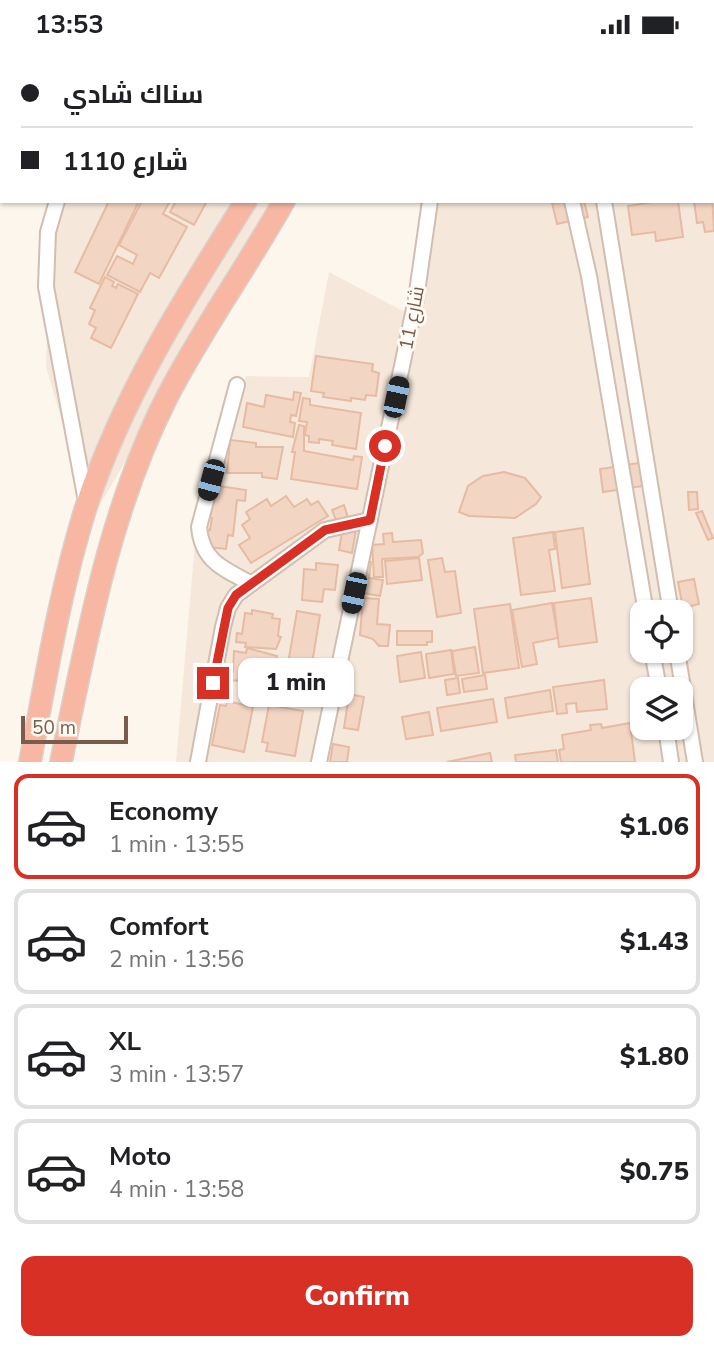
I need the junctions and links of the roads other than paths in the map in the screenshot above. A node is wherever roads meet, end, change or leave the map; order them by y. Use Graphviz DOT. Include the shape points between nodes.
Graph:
graph roads {
  1 [pos="56,203"];
  2 [pos="245,203"];
  3 [pos="283,203"];
  4 [pos="430,203"];
  5 [pos="572,203"];
  6 [pos="604,203"];
  7 [pos="237,385"];
  8 [pos="87,505"];
  9 [pos="370,520"];
  10 [pos="250,583"];
  11 [pos="644,600"];
  12 [pos="669,600"];
  13 [pos="679,663"];
  14 [pos="668,740"];
  15 [pos="30,762"];
  16 [pos="61,762"];
  17 [pos="198,762"];
  18 [pos="319,762"];
  19 [pos="671,762"];
  20 [pos="695,762"];
  1 -- 8 [label="street" via="48,232 46,286"];
  2 -- 8 [label="highway" via="152,355"];
  3 -- 16 [label="highway" via="179,376 138,464 93,611"];
  4 -- 9 [label="street, شارع 11" via="416,299"];
  5 -- 11 [label="street"];
  6 -- 12 [label="street"];
  7 -- 10 [label="street" via="199,527 201,546 209,558"];
  8 -- 15 [label="highway" via="62,596"];
  9 -- 10 [label="street" via="325,530"];
  9 -- 18 [label="street, شارع 11"];
  10 -- 17 [label="street" via="228,608"];
  13 -- 20 [label="street"];
  14 -- 19 [label="street"];
}
